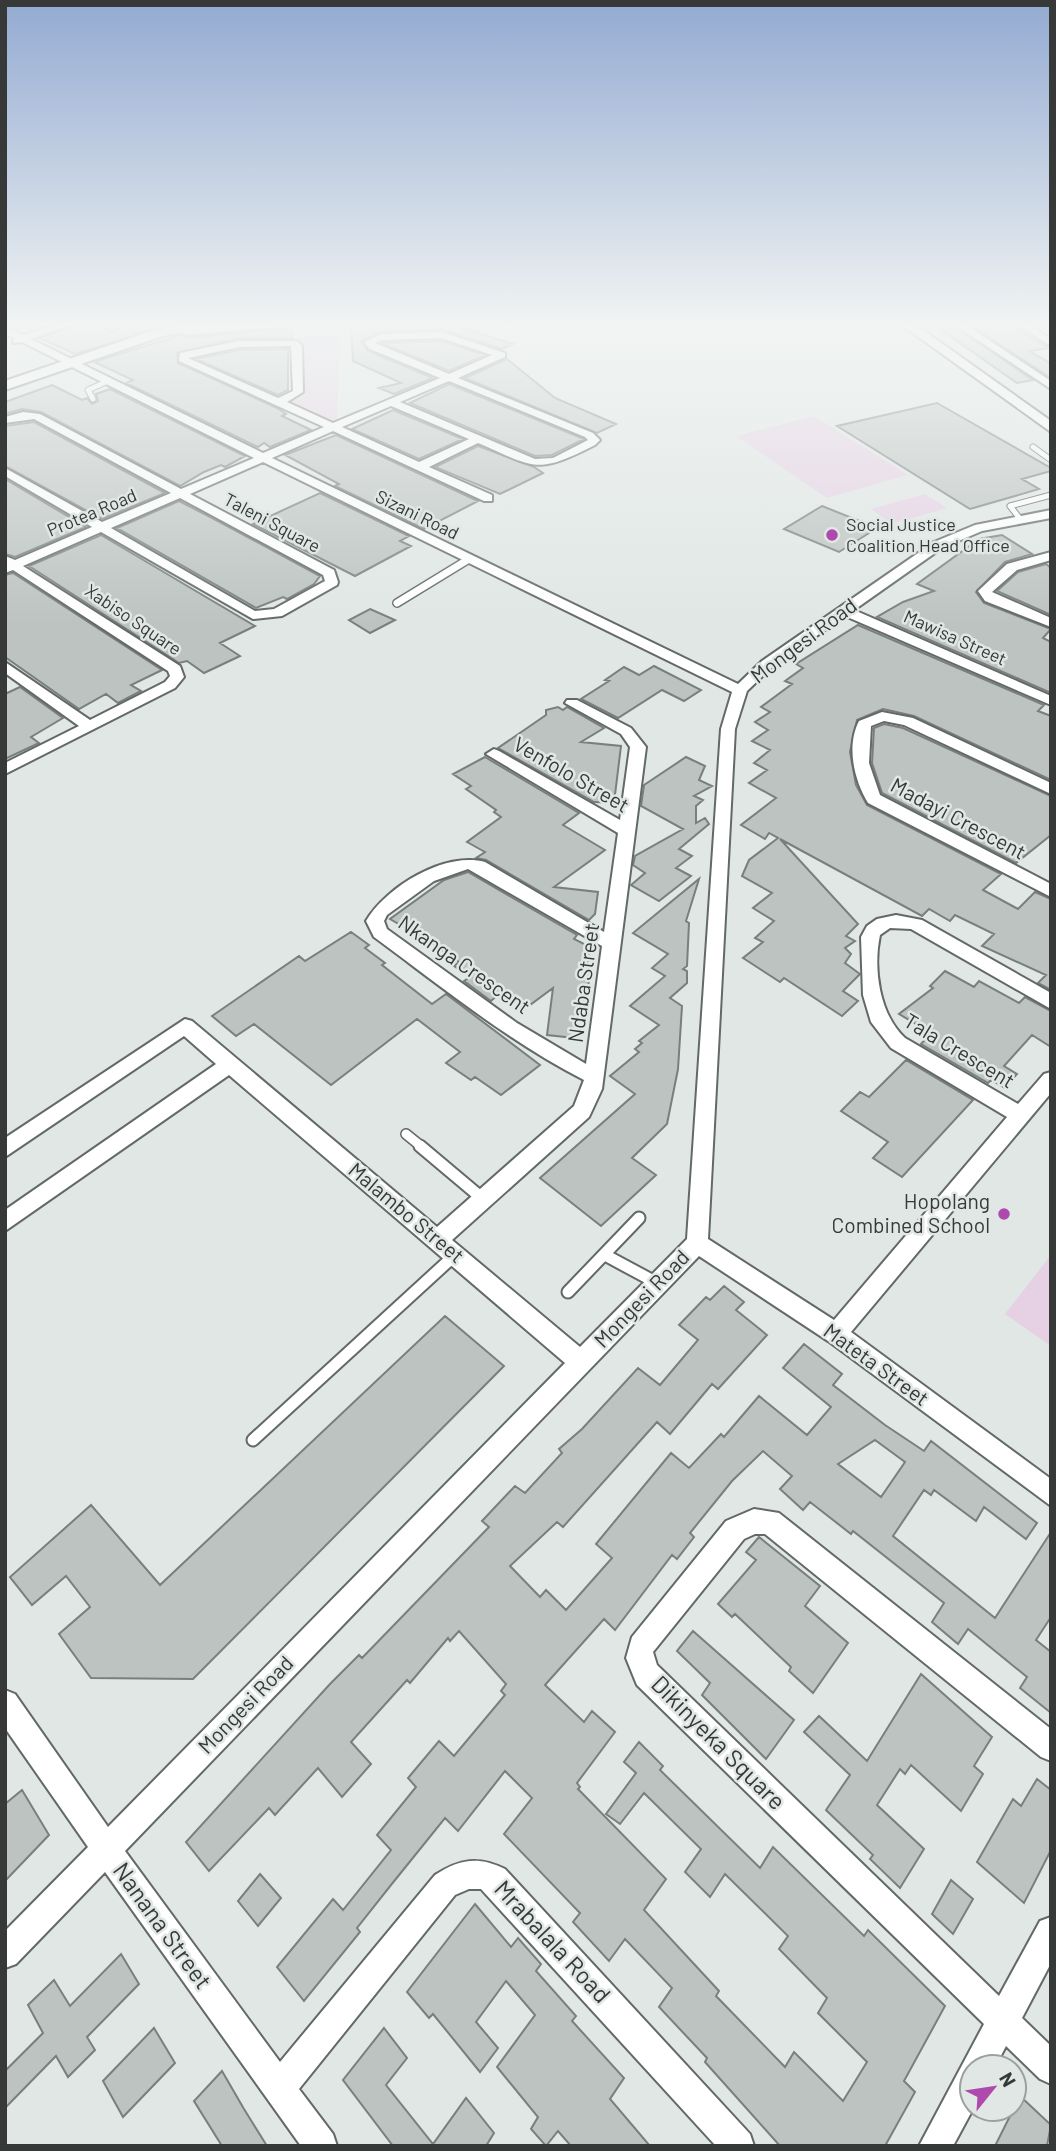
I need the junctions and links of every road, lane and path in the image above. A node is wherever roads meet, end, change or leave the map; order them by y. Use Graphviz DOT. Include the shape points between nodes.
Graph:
graph roads {
  1 [pos="50,423"];
  2 [pos="192,423"];
  3 [pos="321,423"];
  4 [pos="346,423"];
  5 [pos="441,423"];
  6 [pos="556,423"];
  7 [pos="333,429"];
  8 [pos="478,439"];
  9 [pos="1033,447"];
  10 [pos="263,459"];
  11 [pos="1051,460"];
  12 [pos="419,467"];
  13 [pos="5,471"];
  14 [pos="182,494"];
  15 [pos="1051,495"];
  16 [pos="488,498"];
  17 [pos="1051,514"];
  18 [pos="1021,520"];
  19 [pos="100,528"];
  20 [pos="1051,556"];
  21 [pos="469,559"];
  22 [pos="9,564"];
  23 [pos="397,603"];
  24 [pos="844,610"];
  25 [pos="1051,623"];
  26 [pos="5,666"];
  27 [pos="740,690"];
  28 [pos="1051,701"];
  29 [pos="572,703"];
  30 [pos="89,726"];
  31 [pos="494,754"];
  32 [pos="5,769"];
  33 [pos="1051,789"];
  34 [pos="628,832"];
  35 [pos="1051,891"];
  36 [pos="612,944"];
  37 [pos="1051,1002"];
  38 [pos="230,1064"];
  39 [pos="594,1077"];
  40 [pos="1051,1079"];
  41 [pos="1021,1115"];
  42 [pos="406,1134"];
  43 [pos="5,1149"];
  44 [pos="483,1199"];
  45 [pos="639,1218"];
  46 [pos="5,1222"];
  47 [pos="437,1240"];
  48 [pos="697,1243"];
  49 [pos="455,1255"];
  50 [pos="605,1255"];
  51 [pos="657,1283"];
  52 [pos="568,1292"];
  53 [pos="836,1334"];
  54 [pos="581,1362"];
  55 [pos="253,1440"];
  56 [pos="1051,1493"];
  57 [pos="5,1704"];
  58 [pos="1051,1747"];
  59 [pos="106,1849"];
  60 [pos="1051,1932"];
  61 [pos="5,1953"];
  62 [pos="1003,2021"];
  63 [pos="986,2053"];
  64 [pos="1051,2068"];
  65 [pos="279,2088"];
  66 [pos="958,2104"];
  67 [pos="321,2146"];
  68 [pos="738,2146"];
  69 [pos="935,2146"];
  1 -- 14 [label="street, Taleni Square"];
  2 -- 10 [label="street, Sizani Road"];
  3 -- 7 [label="street"];
  4 -- 7 [label="street, Protea Road"];
  5 -- 8 [label="street"];
  6 -- 8 [label="street" via="594,440 545,464"];
  7 -- 10 [label="street, Protea Road"];
  7 -- 12 [label="street"];
  8 -- 12 [label="street"];
  9 -- 11 [label="lane"];
  10 -- 14 [label="street, Protea Road"];
  10 -- 21 [label="street, Sizani Road"];
  12 -- 16 [label="street"];
  13 -- 19 [label="street, Taleni Square"];
  14 -- 19 [label="street, Protea Road"];
  14 -- 19 [label="street, Taleni Square" via="329,573 332,582 276,612 253,615"];
  15 -- 18 [label="lane" via="1010,506"];
  17 -- 18 [label="street, Mongesi Road"];
  18 -- 24 [label="street, Mongesi Road" via="950,539"];
  19 -- 22 [label="street, Protea Road"];
  20 -- 25 [label="street" via="1012,567 985,591 990,598"];
  21 -- 23 [label="lane"];
  21 -- 27 [label="street, Sizani Road"];
  22 -- 30 [label="street, Xabiso Square" via="175,669 177,677 170,685"];
  24 -- 27 [label="street, Mongesi Road" via="777,656"];
  24 -- 28 [label="street, Mawisa Street"];
  26 -- 30 [label="street"];
  27 -- 48 [label="street, Mongesi Road" via="728,729"];
  29 -- 34 [label="street, Ndaba Street" via="637,741"];
  30 -- 32 [label="street, Xabiso Square"];
  31 -- 34 [label="street, Venfolo Street"];
  33 -- 35 [label="street, Madayi Crescent" via="908,721 882,716 864,724 863,776 874,799"];
  34 -- 36 [label="street, Ndaba Street"];
  36 -- 39 [label="street, Ndaba Street"];
  36 -- 39 [label="street, Nkanga Crescent" via="467,862 449,865 381,911 375,921 380,933 527,1038"];
  37 -- 41 [label="street, Tala Crescent" via="916,924 894,920 875,928 870,937 875,1015 883,1030"];
  38 -- 43 [label="street, Malambo Street" via="185,1026"];
  38 -- 46 [label="street"];
  38 -- 47 [label="street, Malambo Street"];
  39 -- 44 [label="street, Ndaba Street" via="582,1111"];
  40 -- 41 [label="street"];
  41 -- 53 [label="street"];
  42 -- 44 [label="lane"];
  44 -- 47 [label="street, Ndaba Street"];
  45 -- 50 [label="lane"];
  47 -- 49 [label="street, Malambo Street"];
  48 -- 51 [label="street, Mongesi Road"];
  48 -- 53 [label="street, Mateta Street"];
  49 -- 54 [label="street, Malambo Street"];
  49 -- 55 [label="lane"];
  50 -- 51 [label="lane"];
  50 -- 52 [label="lane"];
  51 -- 54 [label="street, Mongesi Road"];
  53 -- 56 [label="street, Mateta Street"];
  54 -- 59 [label="street, Mongesi Road"];
  57 -- 59 [label="street, Nanana Street"];
  58 -- 62 [label="street, Dikinyeka Square" via="770,1522 754,1521 735,1530 641,1646 639,1658 647,1675"];
  59 -- 61 [label="street, Mongesi Road"];
  59 -- 65 [label="street, Nanana Street"];
  60 -- 62 [label="street"];
  62 -- 63 [label="street"];
  62 -- 64 [label="street, Dikinyeka Square"];
  65 -- 67 [label="street, Nanana Street"];
  65 -- 68 [label="street, Mrabalala Road" via="445,1885 463,1874 475,1873 495,1878"];
  66 -- 69 [label="street"];
}
